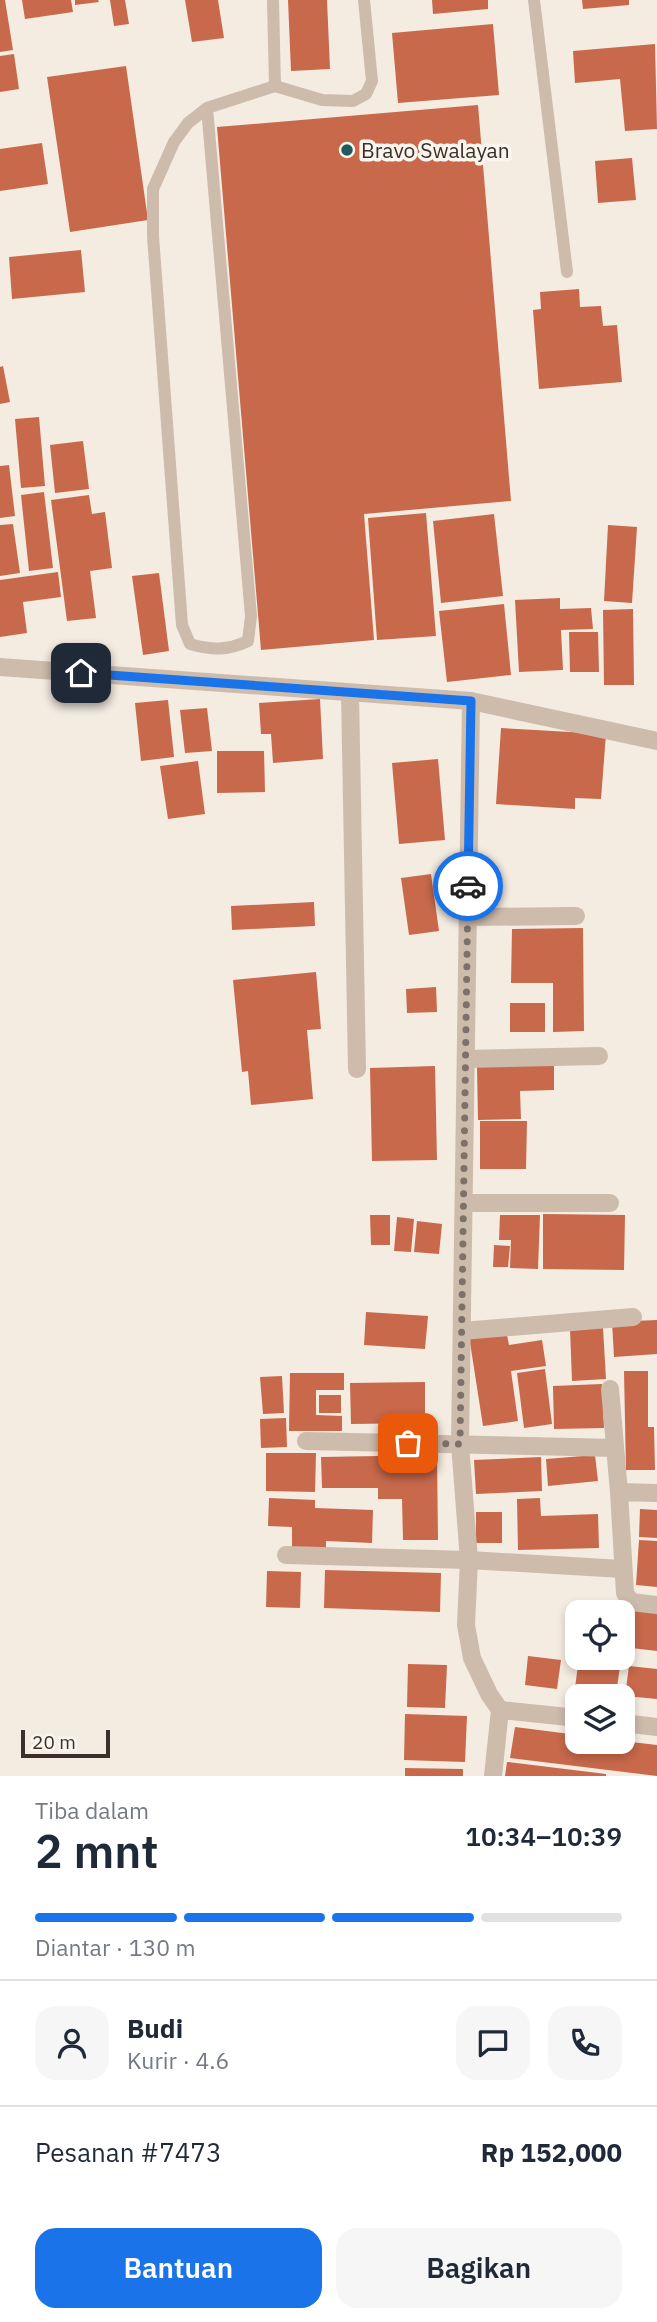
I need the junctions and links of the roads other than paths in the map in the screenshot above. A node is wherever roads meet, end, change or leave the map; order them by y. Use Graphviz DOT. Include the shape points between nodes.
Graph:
graph roads {
  1 [pos="273,0"];
  2 [pos="364,0"];
  3 [pos="534,0"];
  4 [pos="275,86"];
  5 [pos="207,108"];
  6 [pos="566,272"];
  7 [pos="0,667"];
  8 [pos="350,693"];
  9 [pos="471,701"];
  10 [pos="657,741"];
  11 [pos="576,916"];
  12 [pos="468,917"];
  13 [pos="599,1056"];
  14 [pos="466,1059"];
  15 [pos="357,1069"];
  16 [pos="464,1203"];
  17 [pos="610,1203"];
  18 [pos="633,1317"];
  19 [pos="462,1331"];
  20 [pos="610,1389"];
  21 [pos="306,1441"];
  22 [pos="460,1444"];
  23 [pos="615,1448"];
  24 [pos="619,1492"];
  25 [pos="657,1493"];
  26 [pos="286,1555"];
  27 [pos="469,1560"];
  28 [pos="622,1569"];
  29 [pos="657,1605"];
  30 [pos="500,1710"];
  31 [pos="565,1717"];
  32 [pos="635,1724"];
  33 [pos="657,1727"];
  34 [pos="493,1776"];
  1 -- 4 [label="lane"];
  2 -- 4 [label="lane" via="372,81 366,94 353,101 322,100"];
  3 -- 6 [label="lane"];
  4 -- 5 [label="lane"];
  5 -- 5 [label="lane" via="251,616 248,641 212,650 190,644 182,625 153,236 153,189 158,177 174,142"];
  7 -- 8 [label="street"];
  8 -- 9 [label="street"];
  8 -- 15 [label="street"];
  9 -- 10 [label="street"];
  9 -- 12 [label="street"];
  11 -- 12 [label="street"];
  12 -- 14 [label="street"];
  13 -- 14 [label="street"];
  14 -- 16 [label="street"];
  16 -- 17 [label="street"];
  16 -- 19 [label="street"];
  18 -- 19 [label="street"];
  19 -- 22 [label="street"];
  20 -- 23 [label="street"];
  21 -- 22 [label="street"];
  22 -- 23 [label="street"];
  22 -- 27 [label="street"];
  23 -- 24 [label="street"];
  24 -- 25 [label="street"];
  24 -- 28 [label="street"];
  26 -- 27 [label="street"];
  27 -- 28 [label="street"];
  27 -- 30 [label="street" via="466,1625 472,1658"];
  28 -- 29 [label="street" via="627,1598"];
  30 -- 31 [label="street"];
  30 -- 34 [label="street"];
  32 -- 33 [label="street"];
}
